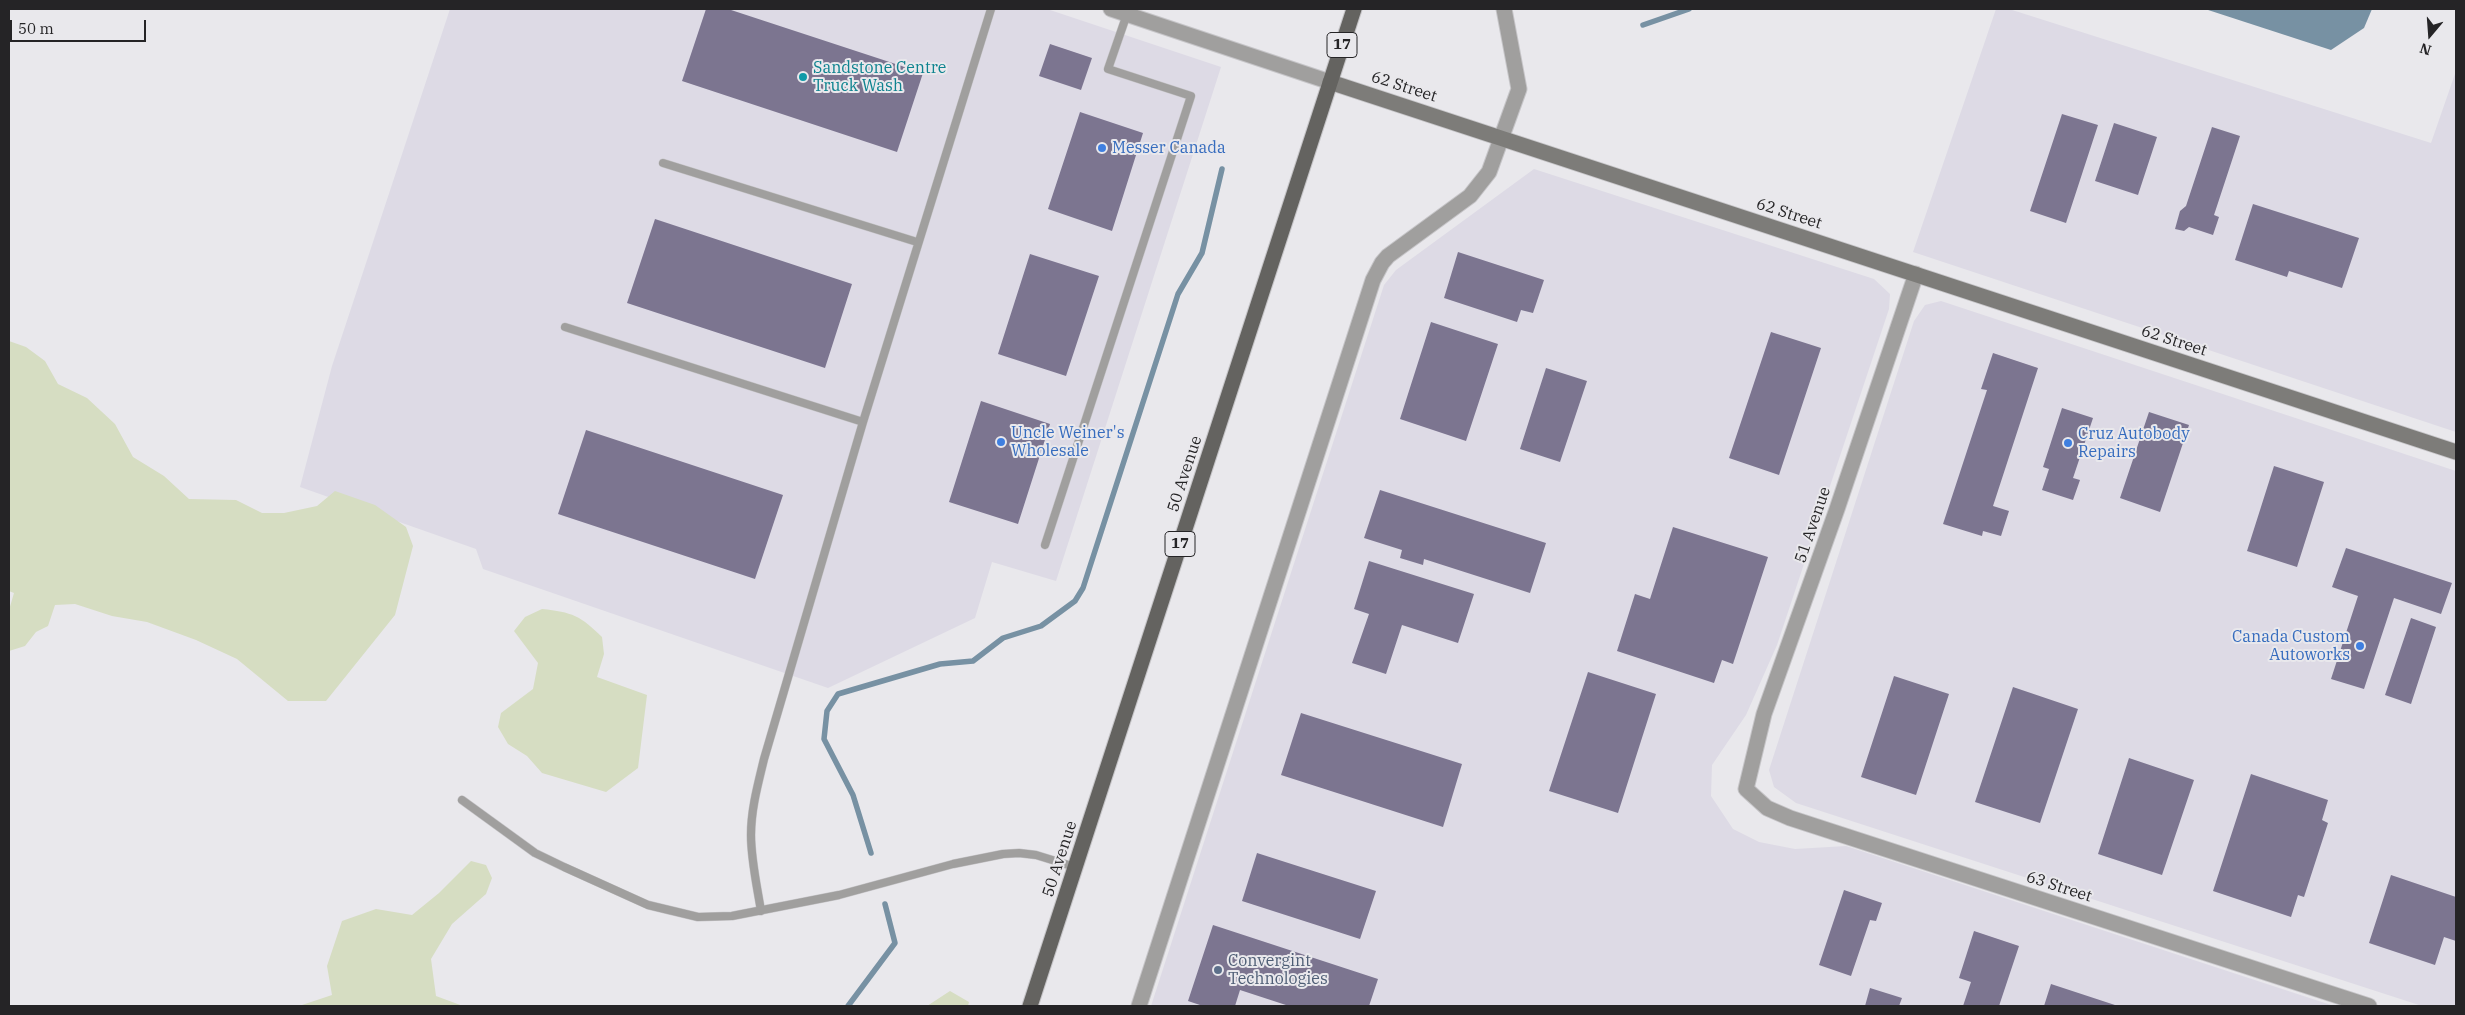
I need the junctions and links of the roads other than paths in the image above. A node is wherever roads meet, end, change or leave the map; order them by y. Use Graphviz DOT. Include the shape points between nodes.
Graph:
graph roads {
  1 [pos="991,9"];
  2 [pos="1111,9"];
  3 [pos="1354,9"];
  4 [pos="1504,9"];
  5 [pos="1127,14"];
  6 [pos="1330,82"];
  7 [pos="1502,137"];
  8 [pos="663,163"];
  9 [pos="917,242"];
  10 [pos="1916,274"];
  11 [pos="566,326"];
  12 [pos="862,422"];
  13 [pos="2456,452"];
  14 [pos="1045,545"];
  15 [pos="1746,789"];
  16 [pos="462,800"];
  17 [pos="1076,867"];
  18 [pos="761,911"];
  19 [pos="1030,1006"];
  20 [pos="1139,1006"];
  21 [pos="2369,1006"];
  1 -- 9 [label="lane"];
  2 -- 5 [label="street, 62 Street"];
  3 -- 6 [label="main road, 50 Avenue / 17"];
  4 -- 7 [label="street" via="1519,89"];
  5 -- 6 [label="street, 62 Street"];
  5 -- 14 [label="lane" via="1108,69 1191,96"];
  6 -- 7 [label="main road, 62 Street"];
  6 -- 17 [label="main road, 50 Avenue / 17"];
  7 -- 10 [label="main road, 62 Street"];
  7 -- 20 [label="street" via="1489,172 1470,196 1388,256 1373,280"];
  8 -- 9 [label="lane"];
  9 -- 12 [label="lane"];
  10 -- 13 [label="main road, 62 Street"];
  10 -- 15 [label="street, 51 Avenue" via="1764,714"];
  11 -- 12 [label="lane"];
  12 -- 18 [label="lane" via="756,793 751,848"];
  15 -- 21 [label="street, 63 Street" via="1767,808 1790,818"];
  16 -- 18 [label="lane" via="536,852 648,905 698,917"];
  17 -- 18 [label="lane" via="1036,855 1003,854 839,896"];
  17 -- 19 [label="main road, 50 Avenue / 17"];
}
